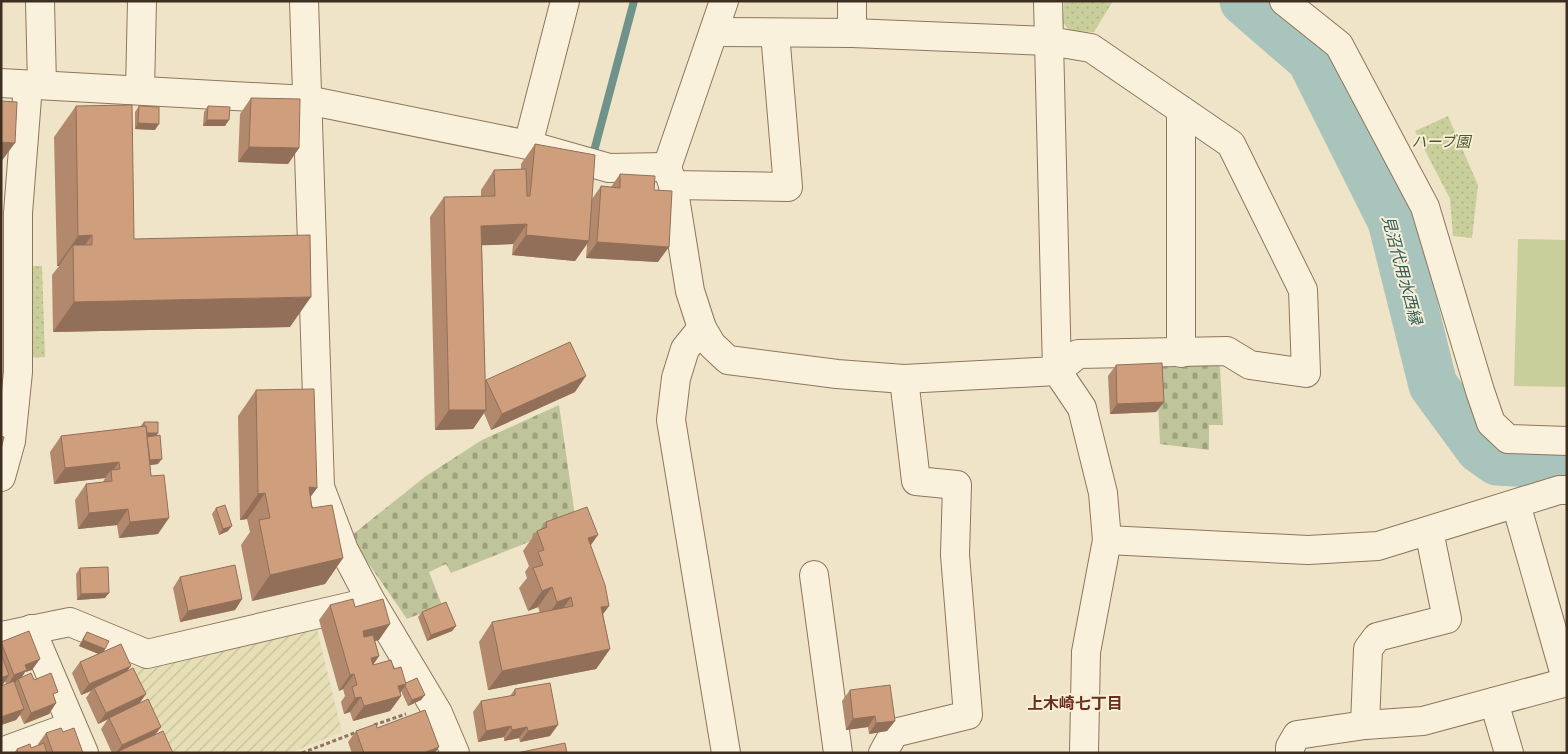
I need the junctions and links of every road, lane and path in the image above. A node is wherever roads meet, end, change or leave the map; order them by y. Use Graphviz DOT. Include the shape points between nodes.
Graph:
graph roads {
  1 [pos="40,1"];
  2 [pos="142,1"];
  3 [pos="304,1"];
  4 [pos="564,1"];
  5 [pos="724,1"];
  6 [pos="852,1"];
  7 [pos="1048,1"];
  8 [pos="1284,1"];
  9 [pos="714,32"];
  10 [pos="775,33"];
  11 [pos="852,33"];
  12 [pos="1049,41"];
  13 [pos="24,84"];
  14 [pos="140,90"];
  15 [pos="307,100"];
  16 [pos="1181,110"];
  17 [pos="528,145"];
  18 [pos="670,176"];
  19 [pos="702,328"];
  20 [pos="1181,353"];
  21 [pos="1057,371"];
  22 [pos="904,379"];
  23 [pos="8,394"];
  24 [pos="1567,442"];
  25 [pos="1,477"];
  26 [pos="1567,490"];
  27 [pos="1516,504"];
  28 [pos="1428,530"];
  29 [pos="1107,540"];
  30 [pos="814,575"];
  31 [pos="371,602"];
  32 [pos="31,629"];
  33 [pos="1,636"];
  34 [pos="1494,702"];
  35 [pos="432,704"];
  36 [pos="1365,725"];
  37 [pos="72,726"];
  38 [pos="367,728"];
  39 [pos="358,732"];
  40 [pos="1,752"];
  41 [pos="84,753"];
  42 [pos="302,753"];
  43 [pos="455,753"];
  44 [pos="726,753"];
  45 [pos="838,753"];
  46 [pos="883,753"];
  47 [pos="1084,753"];
  48 [pos="1290,753"];
  49 [pos="1509,753"];
  1 -- 13 [label="street"];
  2 -- 14 [label="street"];
  3 -- 15 [label="street"];
  4 -- 17 [label="street"];
  5 -- 9 [label="street"];
  6 -- 11 [label="street"];
  7 -- 12 [label="street"];
  8 -- 24 [label="street" via="1339,45 1425,207 1491,423 1508,438"];
  9 -- 10 [label="street"];
  9 -- 18 [label="street"];
  10 -- 11 [label="street"];
  10 -- 18 [label="street" via="788,187"];
  11 -- 12 [label="street"];
  12 -- 16 [label="street" via="1091,48"];
  12 -- 21 [label="street"];
  13 -- 14 [label="street"];
  13 -- 23 [label="street" via="18,212 18,372"];
  14 -- 15 [label="street"];
  15 -- 17 [label="street"];
  15 -- 31 [label="street" via="320,487 344,550"];
  16 -- 20 [label="street"];
  16 -- 20 [label="street" via="1231,144 1302,290 1306,373 1250,365 1227,351"];
  17 -- 18 [label="street" via="610,168"];
  18 -- 19 [label="street" via="690,291"];
  19 -- 22 [label="street" via="712,345 728,360"];
  19 -- 44 [label="street" via="684,349 676,378 671,420"];
  20 -- 21 [label="street" via="1078,354"];
  21 -- 22 [label="street"];
  21 -- 29 [label="street" via="1082,408 1103,493"];
  22 -- 46 [label="street" via="916,481 957,485 955,555 968,715 894,733"];
  23 -- 25 [label="street" via="11,441"];
  26 -- 27 [label="street"];
  27 -- 28 [label="street"];
  27 -- 34 [label="street" via="1566,682"];
  28 -- 29 [label="street" via="1378,546 1308,550"];
  28 -- 36 [label="street" via="1446,619 1376,637 1368,649"];
  29 -- 47 [label="street" via="1086,652"];
  30 -- 45 [label="street"];
  31 -- 32 [label="street" via="147,654 70,622"];
  31 -- 35 [label="street"];
  32 -- 33 [label="street"];
  32 -- 37 [label="street"];
  34 -- 36 [label="street" via="1423,721"];
  34 -- 49 [label="street"];
  35 -- 38 [label="path"];
  35 -- 43 [label="street"];
  36 -- 48 [label="street" via="1298,734"];
  37 -- 40 [label="street"];
  37 -- 41 [label="street"];
  39 -- 42 [label="path"];
}
